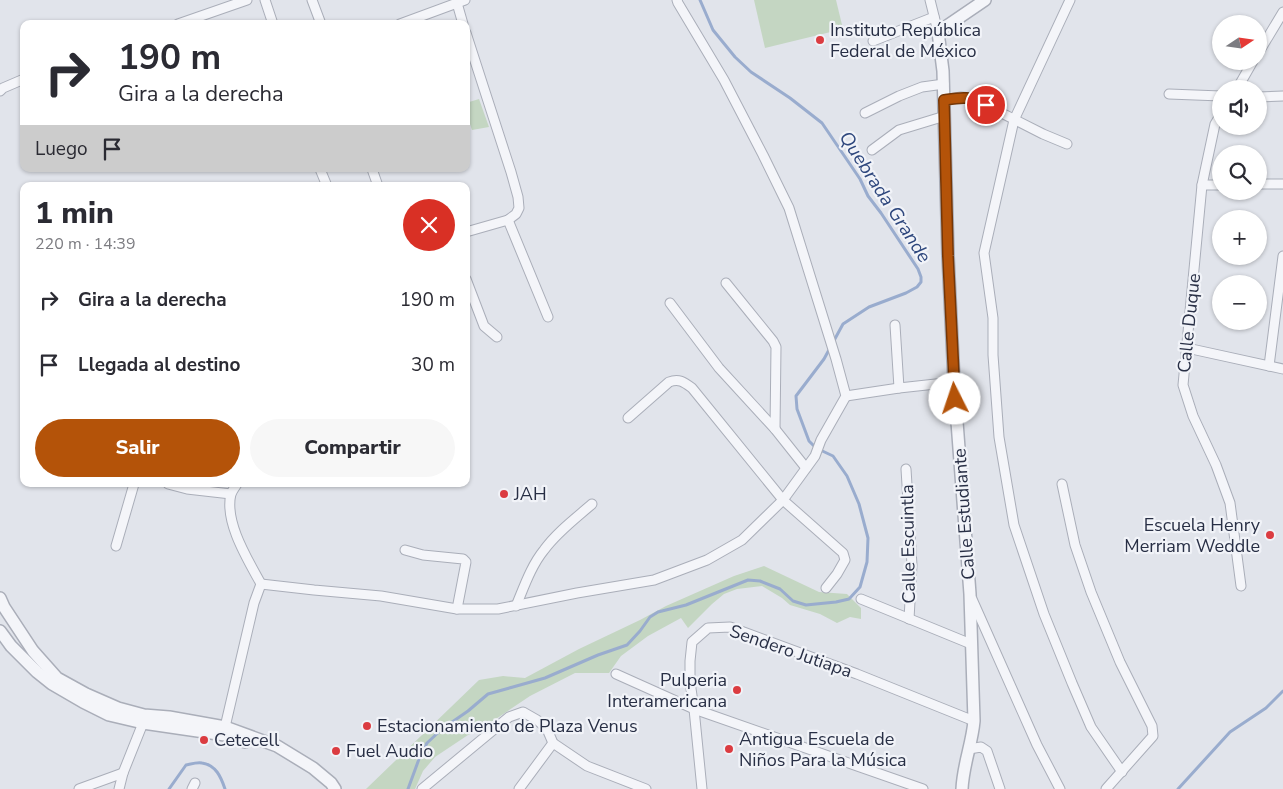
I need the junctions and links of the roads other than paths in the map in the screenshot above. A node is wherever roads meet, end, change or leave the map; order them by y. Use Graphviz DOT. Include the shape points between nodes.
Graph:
graph roads {
  1 [pos="247,0"];
  2 [pos="265,0"];
  3 [pos="312,0"];
  4 [pos="677,0"];
  5 [pos="930,0"];
  6 [pos="984,0"];
  7 [pos="1070,0"];
  8 [pos="461,2"];
  9 [pos="1283,12"];
  10 [pos="934,17"];
  11 [pos="190,20"];
  12 [pos="272,20"];
  13 [pos="320,20"];
  14 [pos="411,20"];
  15 [pos="463,20"];
  16 [pos="938,32"];
  17 [pos="1268,37"];
  18 [pos="873,41"];
  19 [pos="470,45"];
  20 [pos="20,81"];
  21 [pos="944,84"];
  22 [pos="0,91"];
  23 [pos="1169,94"];
  24 [pos="1212,96"];
  25 [pos="1283,96"];
  26 [pos="1267,97"];
  27 [pos="944,100"];
  28 [pos="865,113"];
  29 [pos="945,116"];
  30 [pos="1014,120"];
  31 [pos="1213,135"];
  32 [pos="1067,144"];
  33 [pos="872,150"];
  34 [pos="1267,184"];
  35 [pos="1283,184"];
  36 [pos="1202,185"];
  37 [pos="1212,185"];
  38 [pos="508,220"];
  39 [pos="470,231"];
  40 [pos="1283,256"];
  41 [pos="726,283"];
  42 [pos="470,289"];
  43 [pos="670,303"];
  44 [pos="548,317"];
  45 [pos="895,325"];
  46 [pos="498,338"];
  47 [pos="1187,348"];
  48 [pos="1269,366"];
  49 [pos="1283,369"];
  50 [pos="954,382"];
  51 [pos="899,388"];
  52 [pos="846,396"];
  53 [pos="628,418"];
  54 [pos="775,429"];
  55 [pos="806,468"];
  56 [pos="906,469"];
  57 [pos="1062,484"];
  58 [pos="133,487"];
  59 [pos="178,487"];
  60 [pos="234,487"];
  61 [pos="231,494"];
  62 [pos="783,500"];
  63 [pos="592,504"];
  64 [pos="116,546"];
  65 [pos="405,550"];
  66 [pos="262,584"];
  67 [pos="1241,586"];
  68 [pos="826,588"];
  69 [pos="970,594"];
  70 [pos="0,598"];
  71 [pos="861,599"];
  72 [pos="516,606"];
  73 [pos="457,609"];
  74 [pos="909,619"];
  75 [pos="0,631"];
  76 [pos="971,644"];
  77 [pos="616,674"];
  78 [pos="694,709"];
  79 [pos="974,721"];
  80 [pos="143,723"];
  81 [pos="225,727"];
  82 [pos="553,744"];
  83 [pos="969,749"];
  84 [pos="1122,772"];
  85 [pos="123,773"];
  86 [pos="642,788"];
  87 [pos="79,789"];
  88 [pos="119,789"];
  89 [pos="327,789"];
  90 [pos="335,789"];
  91 [pos="422,789"];
  92 [pos="519,789"];
  93 [pos="702,789"];
  94 [pos="923,789"];
  95 [pos="962,789"];
  96 [pos="1000,789"];
  97 [pos="1060,789"];
  98 [pos="1106,789"];
  1 -- 11 [label="street"];
  2 -- 12 [label="street"];
  3 -- 13 [label="street"];
  4 -- 52 [label="street" via="733,97 789,208"];
  5 -- 10 [label="street, Calle Estudiante"];
  6 -- 16 [label="street"];
  7 -- 30 [label="street"];
  8 -- 14 [label="street"];
  8 -- 15 [label="street"];
  9 -- 17 [label="street"];
  10 -- 16 [label="street, Calle Estudiante"];
  10 -- 18 [label="street"];
  16 -- 21 [label="street, Calle Estudiante"];
  19 -- 38 [label="street" via="518,197 519,208"];
  20 -- 22 [label="street"];
  21 -- 27 [label="street, Calle Estudiante"];
  21 -- 28 [label="street" via="922,87"];
  23 -- 24 [label="street"];
  25 -- 26 [label="street"];
  27 -- 29 [label="street, Calle Estudiante"];
  27 -- 30 [label="street" via="972,98"];
  29 -- 33 [label="street" via="899,130"];
  29 -- 50 [label="street, Calle Estudiante"];
  30 -- 32 [label="street"];
  30 -- 84 [label="street" via="984,253 993,318 999,437 1014,525 1044,614 1091,728"];
  31 -- 36 [label="street, Calle Duque"];
  34 -- 35 [label="street"];
  36 -- 37 [label="street"];
  36 -- 47 [label="street, Calle Duque"];
  38 -- 39 [label="street"];
  38 -- 44 [label="street"];
  40 -- 48 [label="street"];
  41 -- 54 [label="street" via="776,347"];
  42 -- 46 [label="street" via="484,326"];
  43 -- 54 [label="street" via="719,368"];
  45 -- 51 [label="street"];
  47 -- 48 [label="street"];
  47 -- 67 [label="street, Calle Duque" via="1183,385 1230,503"];
  48 -- 49 [label="street"];
  50 -- 51 [label="street"];
  50 -- 69 [label="street, Calle Estudiante"];
  51 -- 52 [label="street"];
  52 -- 55 [label="street"];
  53 -- 62 [label="street" via="669,382 681,381 692,388"];
  54 -- 55 [label="street"];
  55 -- 62 [label="street"];
  56 -- 74 [label="street, Calle Escuintla" via="912,565"];
  57 -- 84 [label="street" via="1075,545 1091,592 1120,662 1152,726 1153,736"];
  58 -- 64 [label="street"];
  59 -- 61 [label="street"];
  60 -- 61 [label="street"];
  61 -- 66 [label="street" via="233,530"];
  62 -- 68 [label="street" via="843,553 845,560"];
  62 -- 72 [label="street" via="742,540 707,560 654,580"];
  63 -- 72 [label="street" via="543,550"];
  65 -- 73 [label="street" via="466,562"];
  66 -- 73 [label="street" via="380,596"];
  66 -- 81 [label="street" via="254,603"];
  69 -- 76 [label="street, Calle Estudiante"];
  69 -- 97 [label="street"];
  70 -- 81 [label="street" via="33,651 57,678 118,708"];
  71 -- 74 [label="street"];
  72 -- 73 [label="street"];
  74 -- 76 [label="street"];
  75 -- 80 [label="street" via="11,646 52,684 109,715"];
  76 -- 79 [label="street, Calle Estudiante"];
  77 -- 78 [label="street"];
  78 -- 79 [label="street, Sendero Jutiapa" via="690,682 692,642 708,628 730,627"];
  78 -- 93 [label="street, Sendero Jutiapa"];
  78 -- 94 [label="street"];
  79 -- 83 [label="street, Calle Estudiante"];
  80 -- 85 [label="street"];
  80 -- 89 [label="street" via="225,735 256,746 296,766"];
  81 -- 90 [label="street" via="276,746 312,768"];
  82 -- 86 [label="street" via="587,766"];
  82 -- 91 [label="street" via="547,729 523,712 509,717"];
  82 -- 92 [label="street"];
  83 -- 95 [label="street, Calle Estudiante" via="962,774"];
  83 -- 96 [label="street" via="981,747 987,751"];
  84 -- 98 [label="street"];
  85 -- 87 [label="street"];
  85 -- 88 [label="street"];
}
